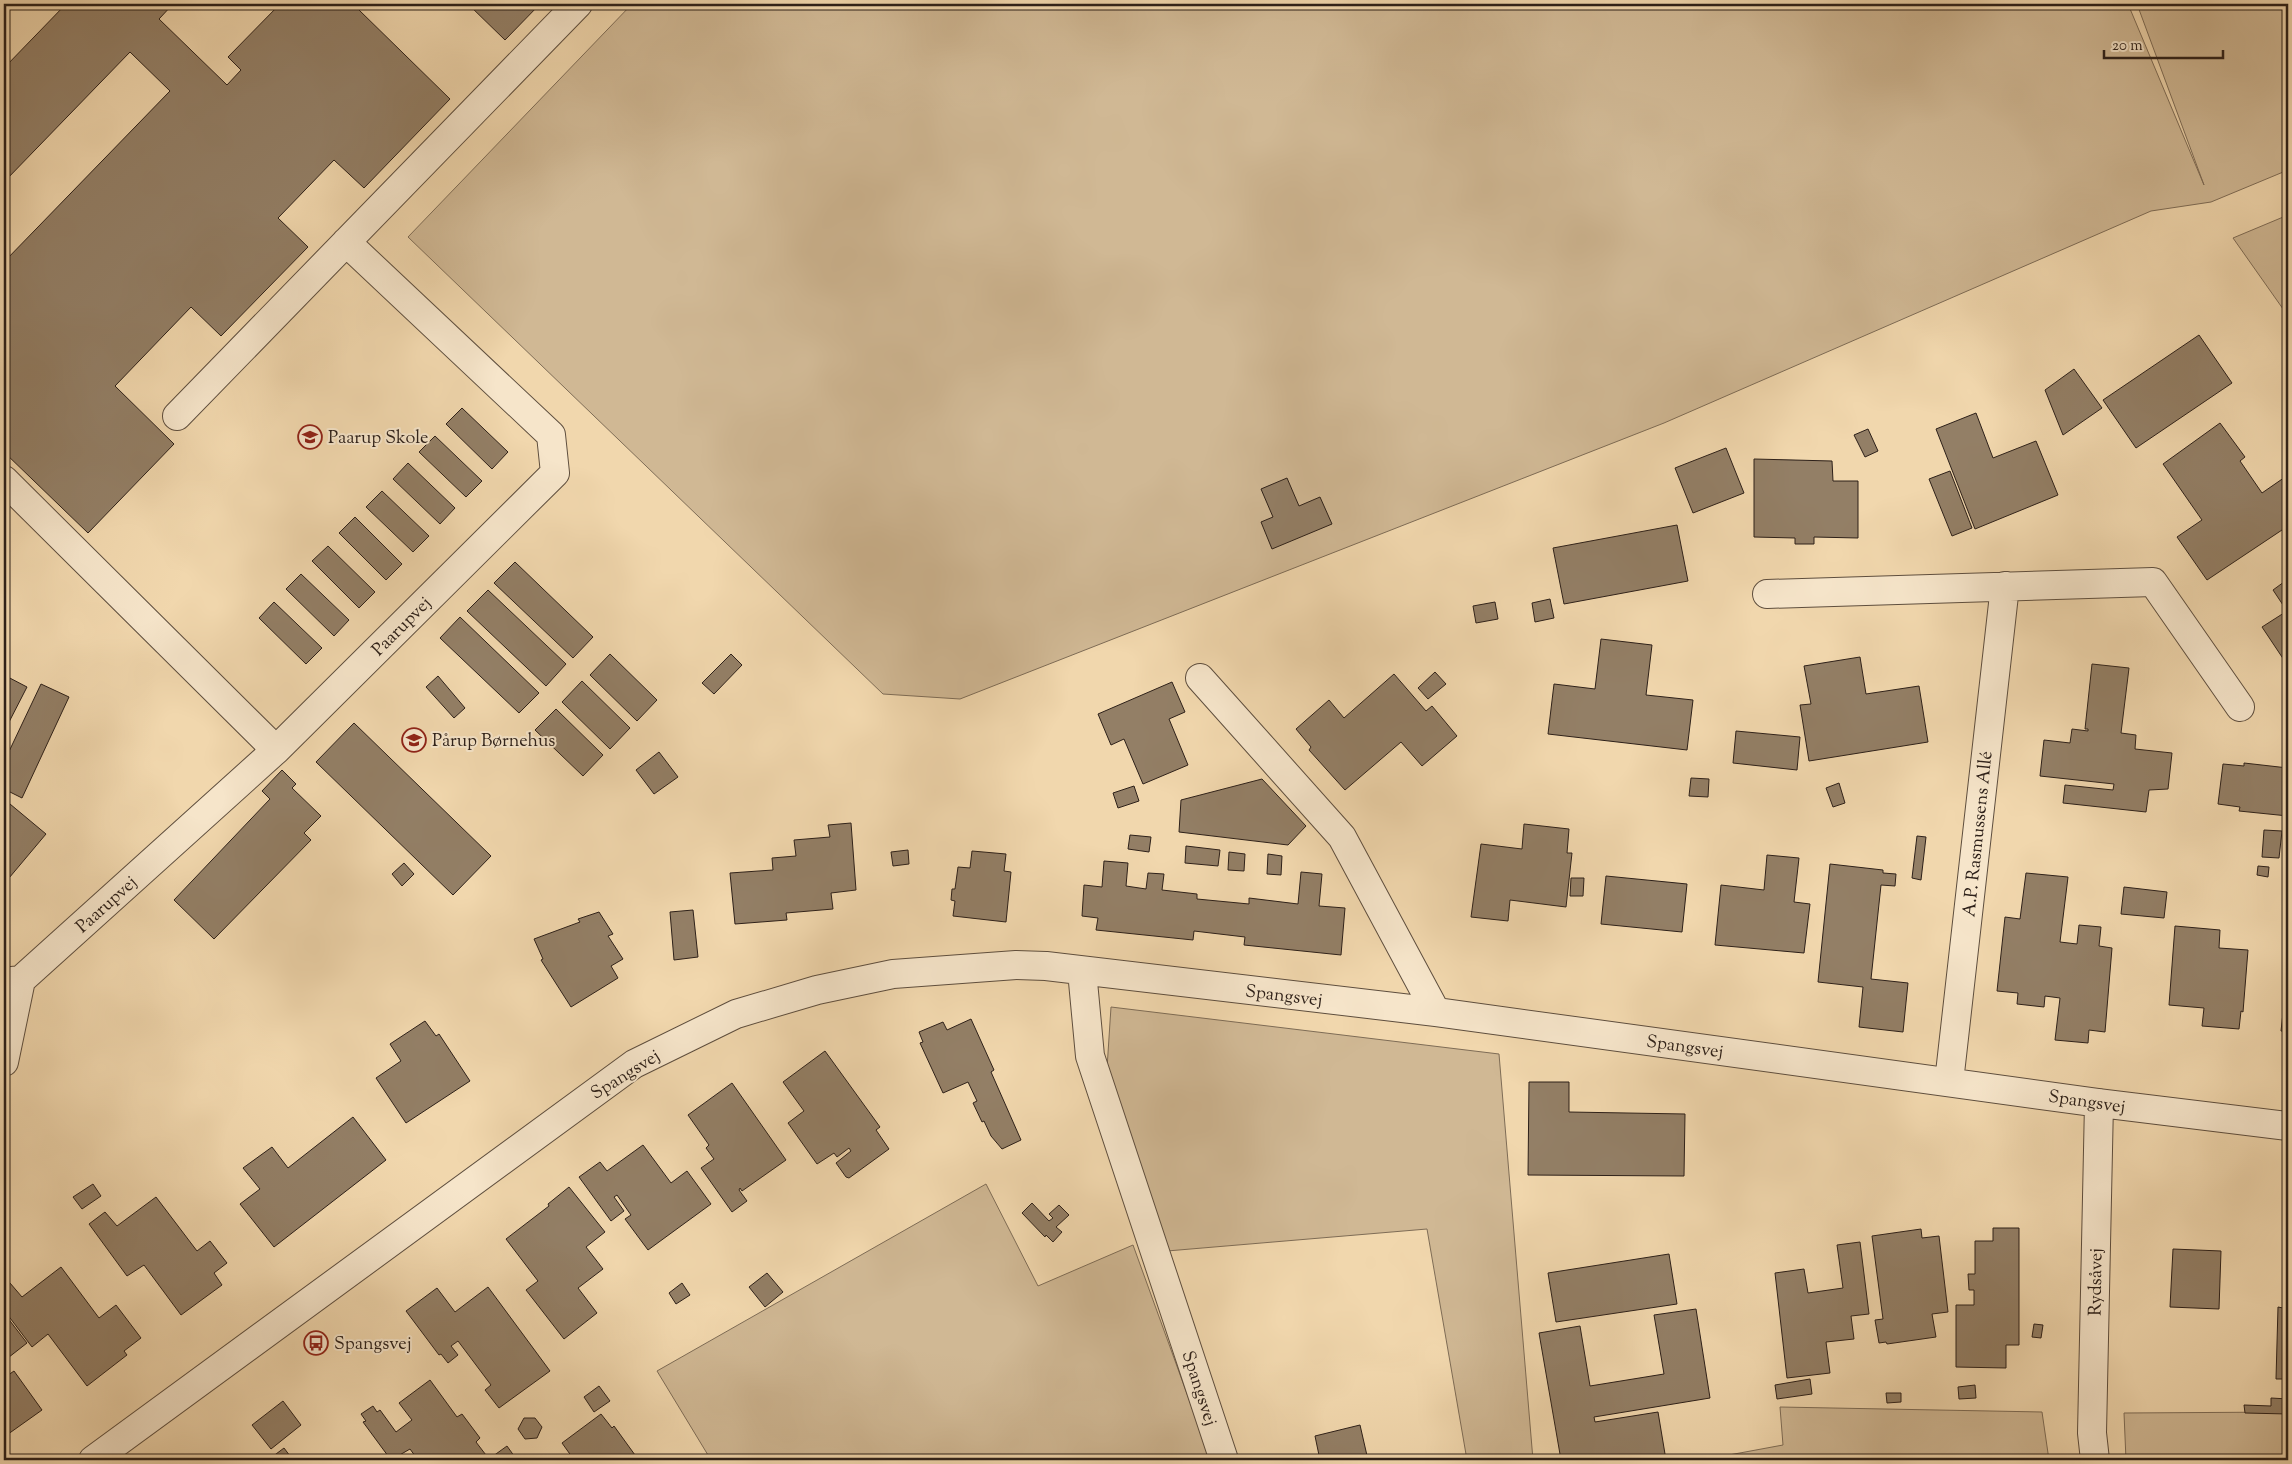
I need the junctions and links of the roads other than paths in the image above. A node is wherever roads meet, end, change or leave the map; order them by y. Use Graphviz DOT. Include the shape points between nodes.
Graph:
graph roads {
  1 [pos="578,4"];
  2 [pos="346,242"];
  3 [pos="176,416"];
  4 [pos="4,480"];
  5 [pos="2005,586"];
  6 [pos="1767,594"];
  7 [pos="1200,678"];
  8 [pos="2240,707"];
  9 [pos="276,750"];
  10 [pos="1082,971"];
  11 [pos="13,981"];
  12 [pos="1436,1012"];
  13 [pos="4,1062"];
  14 [pos="1949,1082"];
  15 [pos="2099,1103"];
  16 [pos="2288,1126"];
  17 [pos="93,1460"];
  18 [pos="1224,1460"];
  19 [pos="2095,1460"];
  1 -- 2 [label="street"];
  2 -- 3 [label="street"];
  2 -- 9 [label="street, Paarupvej" via="551,435 554,473"];
  4 -- 9 [label="street"];
  5 -- 6 [label="street"];
  5 -- 8 [label="street" via="2153,582"];
  5 -- 14 [label="street, A.P. Rasmussens Allé"];
  7 -- 12 [label="street" via="1342,837"];
  9 -- 11 [label="street, Paarupvej"];
  10 -- 12 [label="street, Spangsvej"];
  10 -- 17 [label="street, Spangsvej" via="1016,965 893,974 826,988 736,1014 634,1064"];
  10 -- 18 [label="street, Spangsvej" via="1090,1056"];
  11 -- 13 [label="street"];
  12 -- 14 [label="street, Spangsvej"];
  14 -- 15 [label="street, Spangsvej"];
  15 -- 16 [label="street, Spangsvej"];
  15 -- 19 [label="street, Rydsåvej" via="2092,1433"];
}
